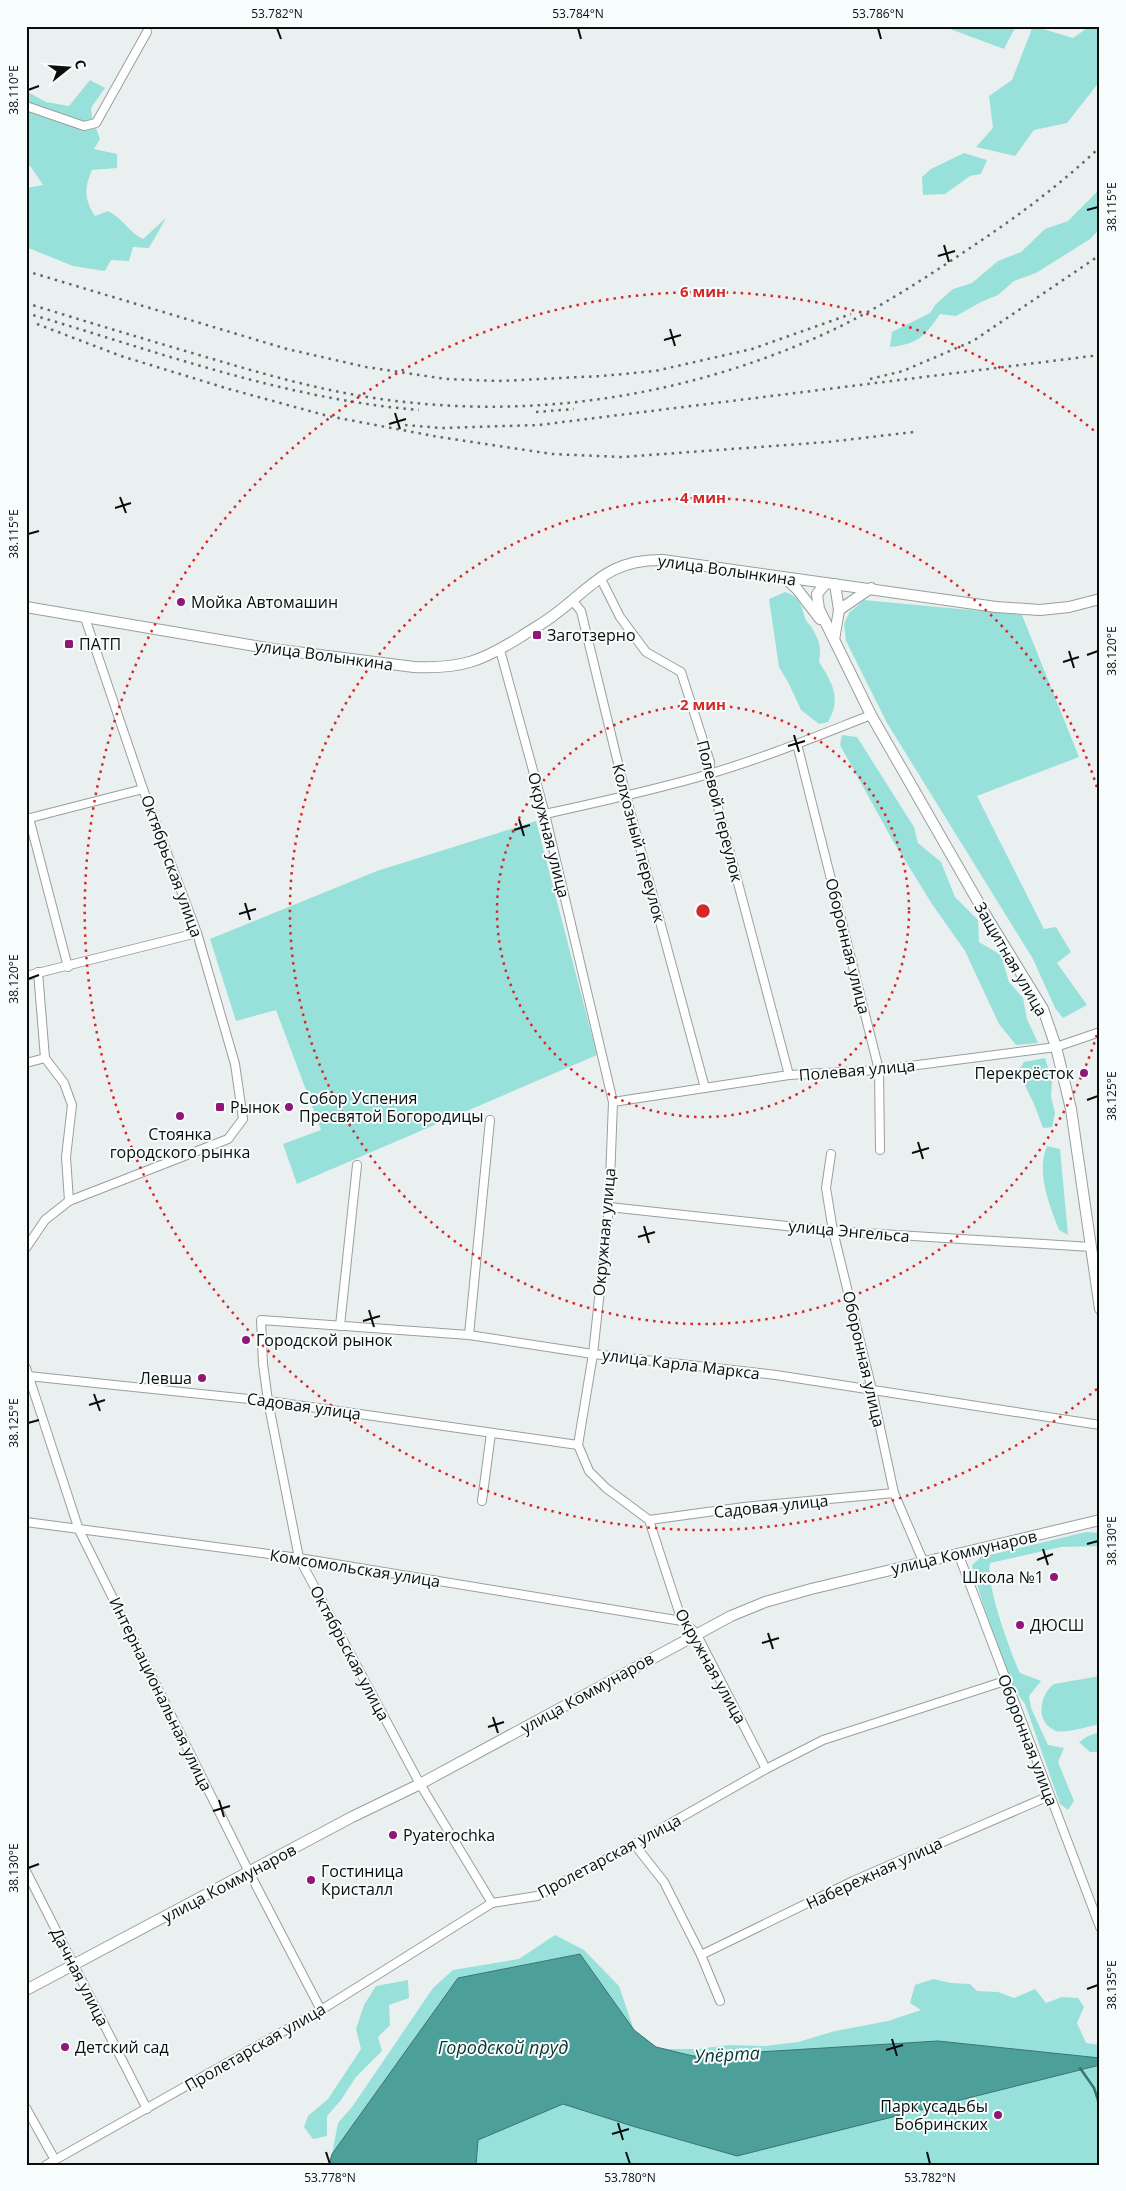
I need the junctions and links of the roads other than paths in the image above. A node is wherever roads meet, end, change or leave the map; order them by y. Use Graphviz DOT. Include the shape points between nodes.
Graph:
graph roads {
  1 [pos="147,32"];
  2 [pos="26,106"];
  3 [pos="600,577"];
  4 [pos="785,578"];
  5 [pos="830,584"];
  6 [pos="871,588"];
  7 [pos="1100,599"];
  8 [pos="572,600"];
  9 [pos="26,607"];
  10 [pos="839,610"];
  11 [pos="85,618"];
  12 [pos="834,640"];
  13 [pos="500,650"];
  14 [pos="871,715"];
  15 [pos="797,744"];
  16 [pos="709,774"];
  17 [pos="143,789"];
  18 [pos="626,796"];
  19 [pos="545,814"];
  20 [pos="28,818"];
  21 [pos="197,933"];
  22 [pos="68,967"];
  23 [pos="38,972"];
  24 [pos="26,976"];
  25 [pos="1100,1032"];
  26 [pos="1056,1047"];
  27 [pos="45,1058"];
  28 [pos="26,1063"];
  29 [pos="879,1070"];
  30 [pos="789,1075"];
  31 [pos="705,1088"];
  32 [pos="613,1102"];
  33 [pos="490,1120"];
  34 [pos="880,1150"];
  35 [pos="831,1154"];
  36 [pos="357,1165"];
  37 [pos="69,1201"];
  38 [pos="609,1207"];
  39 [pos="833,1231"];
  40 [pos="1091,1247"];
  41 [pos="26,1248"];
  42 [pos="1100,1309"];
  43 [pos="261,1320"];
  44 [pos="340,1326"];
  45 [pos="469,1335"];
  46 [pos="593,1354"];
  47 [pos="27,1372"];
  48 [pos="872,1390"];
  49 [pos="268,1401"];
  50 [pos="1100,1425"];
  51 [pos="491,1433"];
  52 [pos="578,1445"];
  53 [pos="894,1493"];
  54 [pos="482,1501"];
  55 [pos="649,1520"];
  56 [pos="1100,1520"];
  57 [pos="26,1522"];
  58 [pos="80,1530"];
  59 [pos="958,1553"];
  60 [pos="299,1558"];
  61 [pos="923,1560"];
  62 [pos="682,1621"];
  63 [pos="696,1633"];
  64 [pos="1005,1681"];
  65 [pos="766,1769"];
  66 [pos="420,1784"];
  67 [pos="1049,1796"];
  68 [pos="634,1844"];
  69 [pos="26,1872"];
  70 [pos="249,1872"];
  71 [pos="492,1903"];
  72 [pos="1100,1927"];
  73 [pos="701,1955"];
  74 [pos="74,1966"];
  75 [pos="26,1990"];
  76 [pos="720,2001"];
  77 [pos="321,2010"];
  78 [pos="26,2108"];
  79 [pos="148,2109"];
  80 [pos="54,2160"];
  81 [pos="46,2165"];
  1 -- 2 [label="street" via="96,123 84,126"];
  3 -- 4 [label="street, улица Волынкина" via="616,567 644,560 663,560"];
  3 -- 8 [label="street, улица Волынкина"];
  3 -- 16 [label="street, Полевой переулок" via="620,617 646,652 681,672 710,762"];
  4 -- 5 [label="street, улица Волынкина"];
  4 -- 12 [label="street" via="797,589"];
  5 -- 6 [label="street, улица Волынкина"];
  5 -- 10 [label="street"];
  5 -- 12 [label="street" via="817,594 818,609"];
  6 -- 7 [label="street, улица Волынкина" via="1040,610"];
  6 -- 10 [label="street"];
  8 -- 13 [label="street, улица Волынкина"];
  8 -- 18 [label="street, Колхозный переулок" via="581,611"];
  9 -- 11 [label="street, улица Волынкина"];
  10 -- 12 [label="street"];
  11 -- 13 [label="street, улица Волынкина" via="273,649 414,667 459,666"];
  11 -- 17 [label="street, Октябрьская улица"];
  12 -- 14 [label="street, Защитная улица"];
  13 -- 19 [label="street, Окружная улица"];
  14 -- 15 [label="street"];
  14 -- 26 [label="street, Защитная улица" via="1042,1009"];
  15 -- 16 [label="street"];
  15 -- 29 [label="street, Оборонная улица"];
  16 -- 18 [label="street"];
  16 -- 30 [label="street, Полевой переулок"];
  17 -- 20 [label="street"];
  17 -- 21 [label="street, Октябрьская улица"];
  18 -- 19 [label="street"];
  18 -- 31 [label="street, Колхозный переулок"];
  19 -- 32 [label="street, Окружная улица"];
  20 -- 22 [label="street"];
  21 -- 22 [label="street"];
  21 -- 37 [label="street, Октябрьская улица" via="235,1064 243,1119 228,1139"];
  22 -- 23 [label="street"];
  23 -- 24 [label="street"];
  23 -- 27 [label="street"];
  25 -- 26 [label="street, Полевая улица"];
  26 -- 29 [label="street, Полевая улица"];
  26 -- 40 [label="street, Защитная улица" via="1071,1109"];
  27 -- 28 [label="street"];
  27 -- 37 [label="street" via="64,1084 72,1105 66,1157"];
  29 -- 30 [label="street, Полевая улица"];
  29 -- 34 [label="street, Оборонная улица"];
  30 -- 31 [label="street, Полевая улица"];
  31 -- 32 [label="street, Полевая улица"];
  32 -- 38 [label="street, Окружная улица"];
  33 -- 45 [label="street"];
  35 -- 39 [label="street, Оборонная улица" via="826,1188"];
  36 -- 44 [label="street"];
  37 -- 41 [label="street" via="45,1220"];
  38 -- 39 [label="street, улица Энгельса"];
  38 -- 46 [label="street, Окружная улица"];
  39 -- 40 [label="street, улица Энгельса"];
  39 -- 48 [label="street, Оборонная улица"];
  40 -- 42 [label="street, Защитная улица"];
  43 -- 44 [label="street, улица Карла Маркса"];
  43 -- 49 [label="street, Октябрьская улица"];
  44 -- 45 [label="street, улица Карла Маркса"];
  45 -- 46 [label="street, улица Карла Маркса"];
  46 -- 48 [label="street, улица Карла Маркса" via="776,1375"];
  46 -- 52 [label="street, Окружная улица"];
  47 -- 49 [label="street, Садовая улица"];
  47 -- 58 [label="street, Интернациональная улица"];
  48 -- 50 [label="street, улица Карла Маркса"];
  48 -- 53 [label="street, Оборонная улица"];
  49 -- 51 [label="street, Садовая улица"];
  49 -- 60 [label="street, Октябрьская улица"];
  51 -- 52 [label="street, Садовая улица"];
  51 -- 54 [label="street"];
  52 -- 55 [label="street" via="589,1470 606,1488"];
  53 -- 55 [label="street, Садовая улица" via="744,1507"];
  53 -- 61 [label="street, Оборонная улица"];
  55 -- 62 [label="street, Окружная улица"];
  56 -- 59 [label="street, улица Коммунаров"];
  57 -- 58 [label="street, Комсомольская улица"];
  58 -- 60 [label="street, Комсомольская улица"];
  58 -- 70 [label="street, Интернациональная улица"];
  59 -- 61 [label="street, улица Коммунаров"];
  59 -- 64 [label="street, Оборонная улица"];
  60 -- 62 [label="street, Комсомольская улица"];
  60 -- 66 [label="street, Октябрьская улица"];
  61 -- 63 [label="street, улица Коммунаров" via="765,1602"];
  62 -- 63 [label="street, Окружная улица"];
  63 -- 65 [label="street, Окружная улица"];
  63 -- 66 [label="street, улица Коммунаров"];
  64 -- 65 [label="street, Пролетарская улица" via="822,1740"];
  64 -- 67 [label="street, Оборонная улица"];
  65 -- 68 [label="street, Пролетарская улица"];
  66 -- 70 [label="street, улица Коммунаров"];
  66 -- 71 [label="street, Октябрьская улица"];
  67 -- 72 [label="street, Оборонная улица"];
  67 -- 73 [label="street, Набережная улица" via="854,1881"];
  68 -- 71 [label="street, Пролетарская улица" via="537,1896"];
  68 -- 73 [label="street" via="664,1882"];
  69 -- 74 [label="street, Дачная улица"];
  70 -- 74 [label="street, улица Коммунаров"];
  70 -- 77 [label="street, Интернациональная улица"];
  71 -- 77 [label="street, Пролетарская улица"];
  73 -- 76 [label="street"];
  74 -- 75 [label="street, улица Коммунаров"];
  74 -- 79 [label="street, Дачная улица"];
  77 -- 79 [label="street, Пролетарская улица"];
  78 -- 80 [label="street"];
  79 -- 80 [label="street, Пролетарская улица"];
  80 -- 81 [label="street, Пролетарская улица"];
}
